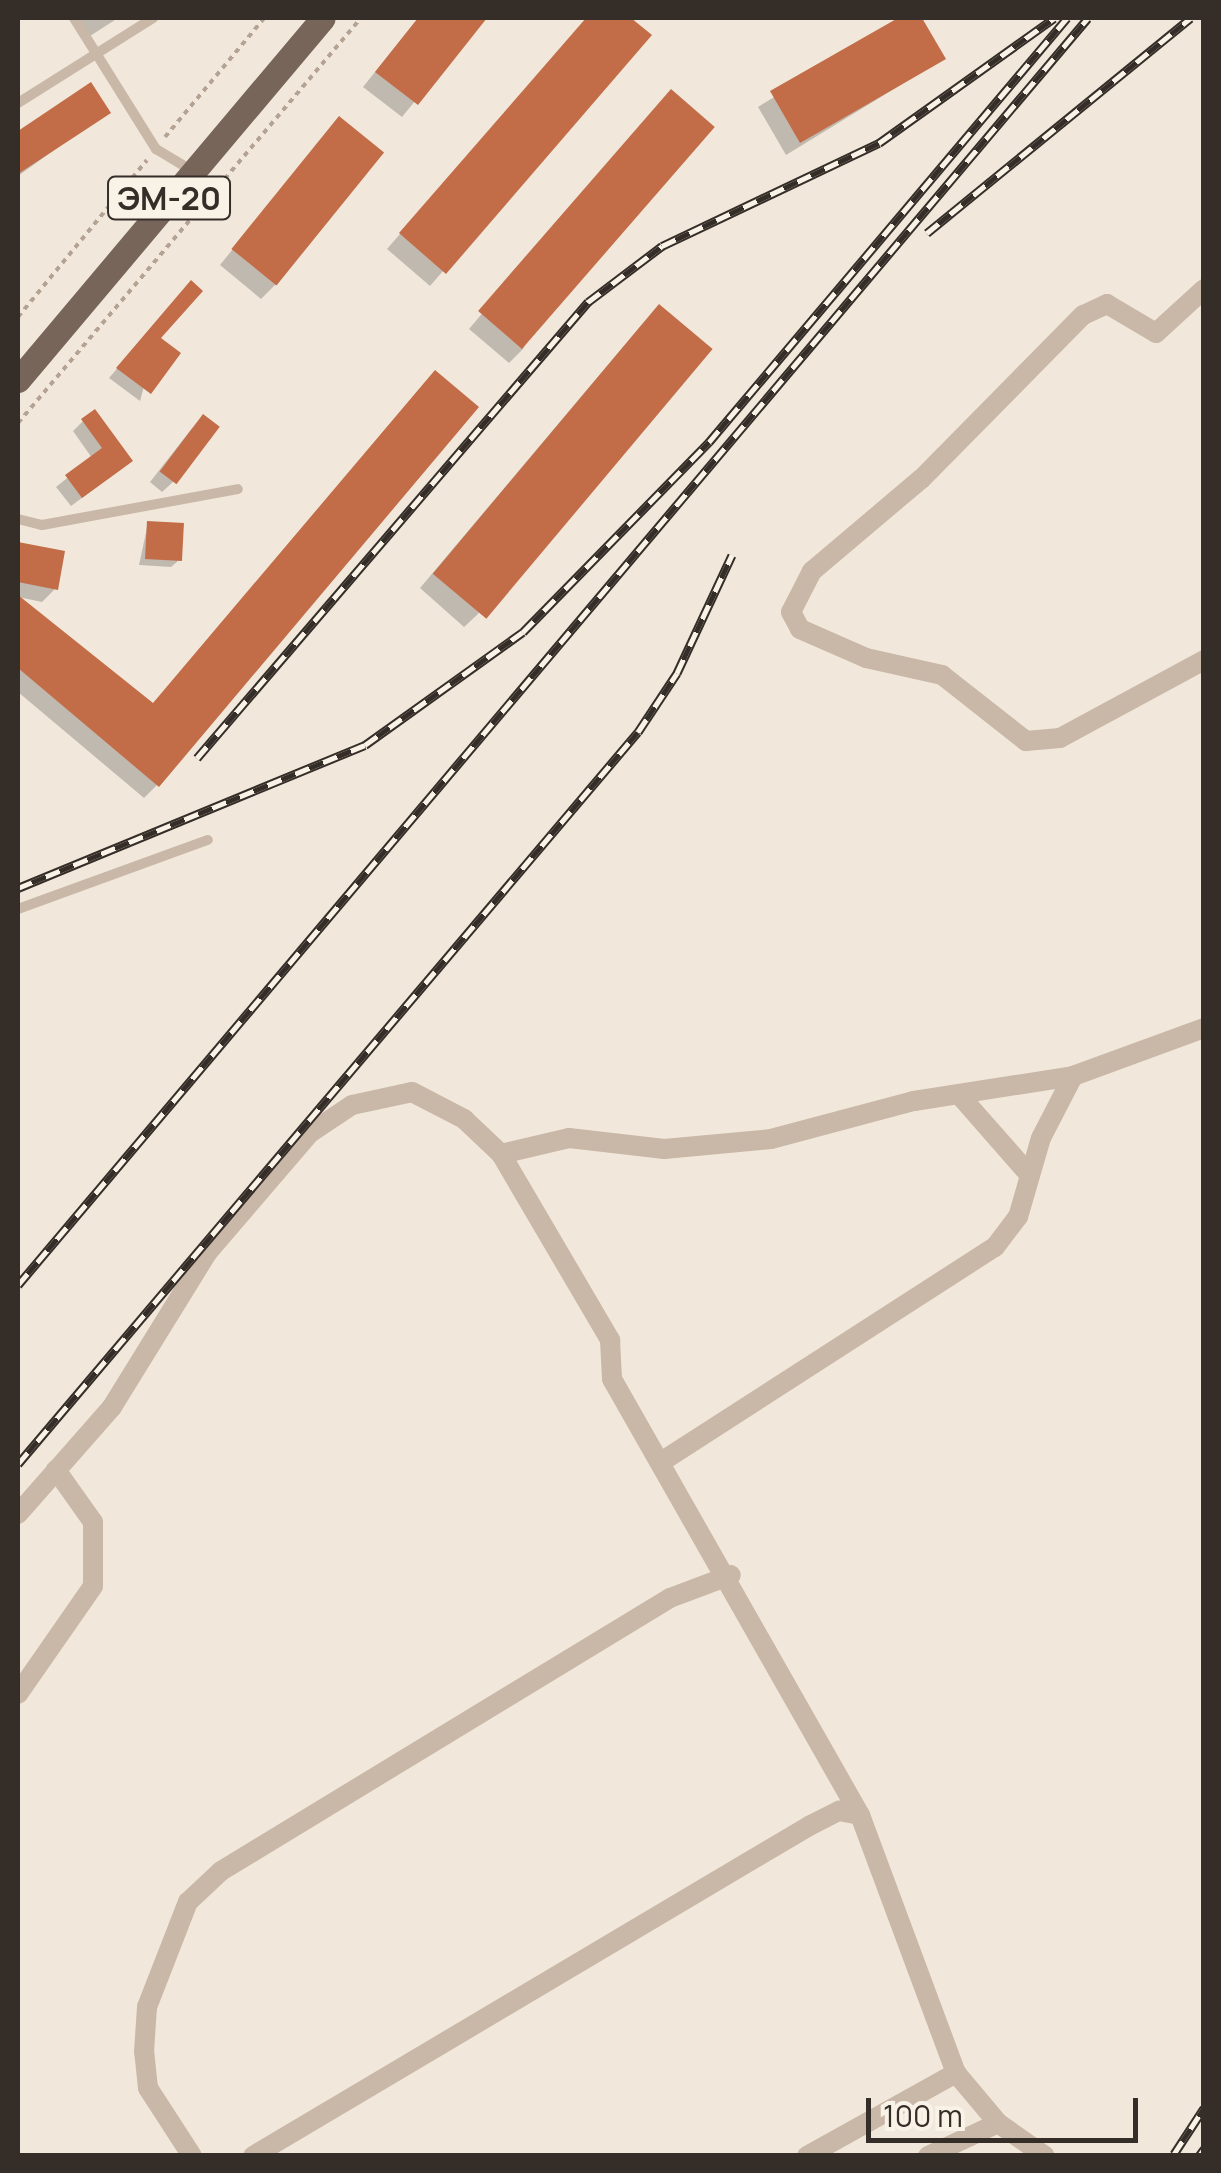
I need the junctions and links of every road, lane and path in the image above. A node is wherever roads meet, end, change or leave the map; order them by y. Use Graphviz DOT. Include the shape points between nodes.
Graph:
graph roads {
  1 [pos="74,18"];
  2 [pos="153,18"];
  3 [pos="264,18"];
  4 [pos="323,18"];
  5 [pos="360,18"];
  6 [pos="96,52"];
  7 [pos="18,103"];
  8 [pos="156,149"];
  9 [pos="192,170"];
  10 [pos="1204,289"];
  11 [pos="18,317"];
  12 [pos="18,380"];
  13 [pos="18,424"];
  14 [pos="238,490"];
  15 [pos="18,520"];
  16 [pos="1204,660"];
  17 [pos="208,840"];
  18 [pos="18,909"];
  19 [pos="1204,1028"];
  20 [pos="1073,1076"];
  21 [pos="962,1098"];
  22 [pos="500,1154"];
  23 [pos="1028,1173"];
  24 [pos="661,1462"];
  25 [pos="56,1470"];
  26 [pos="18,1514"];
  27 [pos="731,1575"];
  28 [pos="18,1694"];
  29 [pos="860,1815"];
  30 [pos="956,2072"];
  31 [pos="998,2123"];
  32 [pos="192,2156"];
  33 [pos="252,2156"];
  34 [pos="807,2156"];
  35 [pos="928,2156"];
  36 [pos="1045,2156"];
  1 -- 6 [label="lane"];
  2 -- 6 [label="lane"];
  3 -- 8 [label="path"];
  4 -- 9 [label="main road, ЭМ-20"];
  5 -- 13 [label="path"];
  6 -- 7 [label="lane"];
  6 -- 8 [label="lane"];
  8 -- 9 [label="lane"];
  8 -- 11 [label="path"];
  9 -- 12 [label="main road, ЭМ-20"];
  10 -- 16 [label="street" via="1156,333 1096,306 921,479 812,572 791,612 800,629 866,658 942,675 1026,741 1060,738"];
  14 -- 15 [label="lane" via="42,525"];
  17 -- 18 [label="lane"];
  19 -- 20 [label="street"];
  20 -- 21 [label="street"];
  20 -- 23 [label="street"];
  21 -- 22 [label="street" via="914,1101 771,1140 664,1148 570,1138"];
  21 -- 23 [label="street"];
  22 -- 24 [label="street" via="610,1340 612,1379"];
  22 -- 25 [label="street" via="464,1119 412,1092 352,1104 310,1133 207,1253 112,1408"];
  23 -- 24 [label="street" via="1018,1217 995,1247"];
  24 -- 27 [label="street"];
  25 -- 26 [label="street"];
  25 -- 28 [label="street" via="93,1522 92,1586"];
  27 -- 29 [label="street"];
  27 -- 32 [label="street" via="670,1598 222,1870 188,1902 147,2008 144,2052 148,2088"];
  29 -- 30 [label="street"];
  29 -- 33 [label="street" via="839,1811 809,1826"];
  30 -- 31 [label="street"];
  30 -- 34 [label="street"];
  31 -- 35 [label="street"];
  31 -- 36 [label="street"];
}
